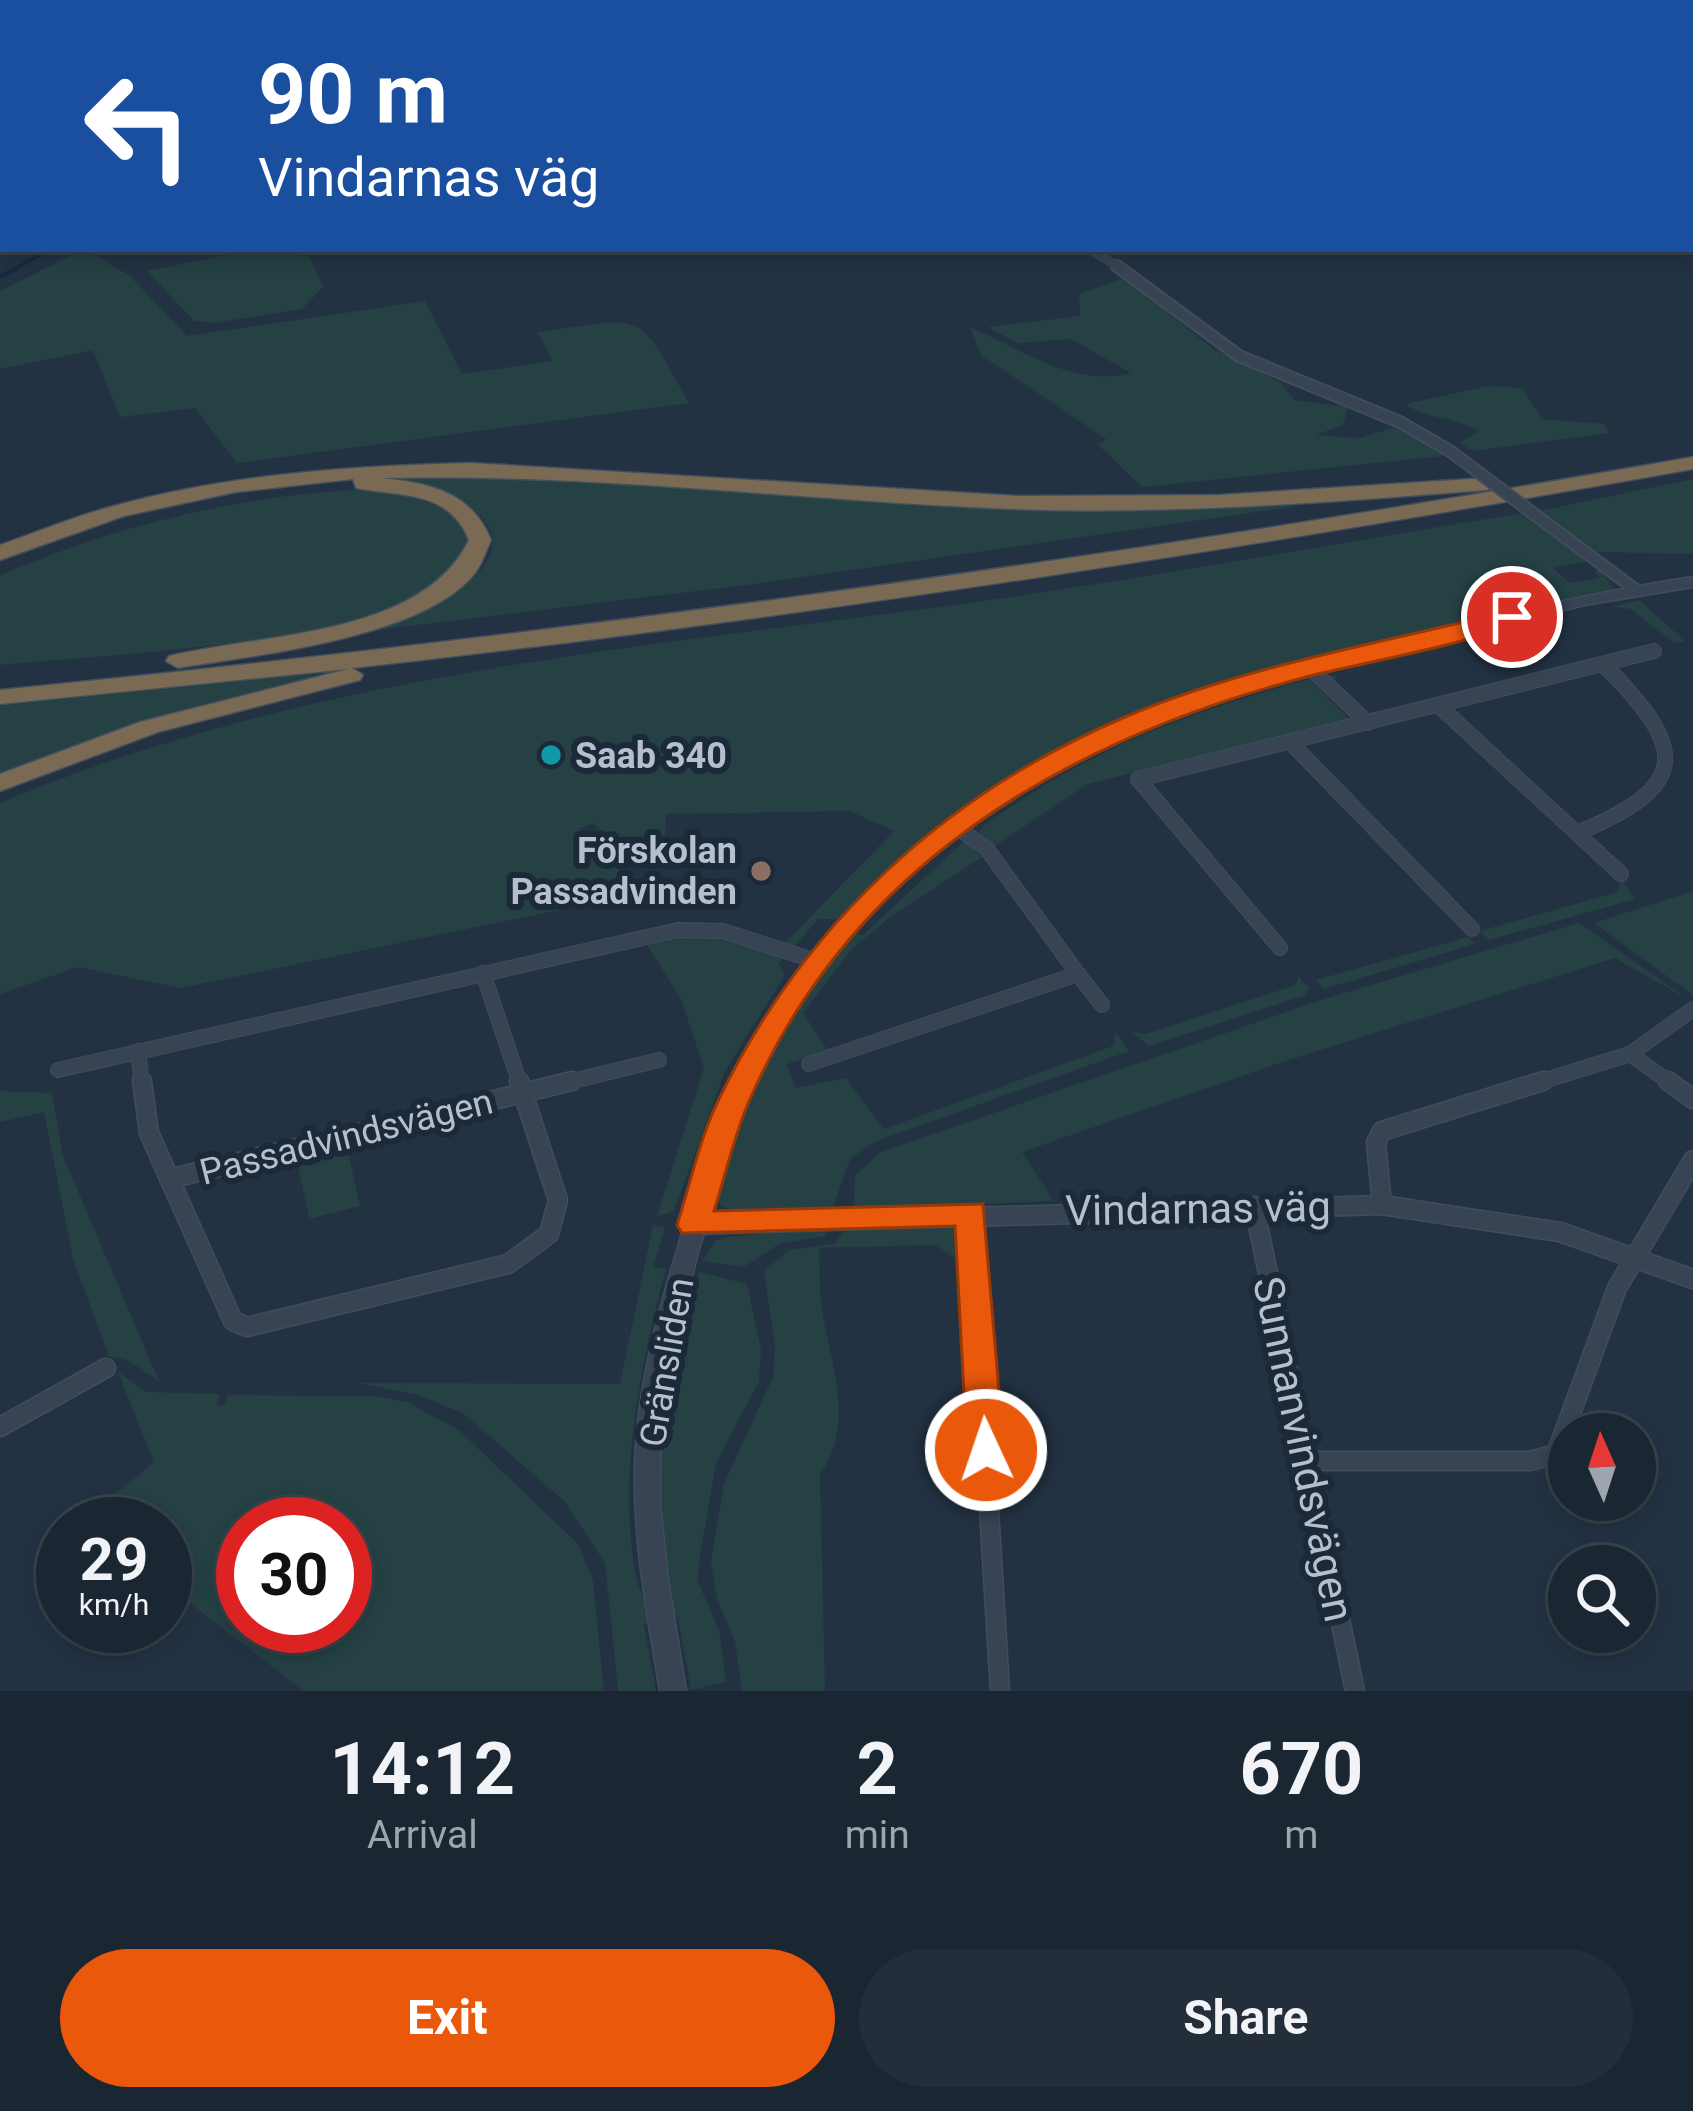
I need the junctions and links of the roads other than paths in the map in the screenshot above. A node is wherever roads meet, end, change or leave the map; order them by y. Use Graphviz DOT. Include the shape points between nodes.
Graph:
graph roads {
  1 [pos="1094,252"];
  2 [pos="1693,447"];
  3 [pos="1693,463"];
  4 [pos="1487,484"];
  5 [pos="0,553"];
  6 [pos="0,568"];
  7 [pos="1693,583"];
  8 [pos="1636,590"];
  9 [pos="596,632"];
  10 [pos="1654,651"];
  11 [pos="178,661"];
  12 [pos="1603,664"];
  13 [pos="1308,666"];
  14 [pos="0,679"];
  15 [pos="0,697"];
  16 [pos="1438,705"];
  17 [pos="1368,723"];
  18 [pos="1290,742"];
  19 [pos="0,783"];
  20 [pos="954,825"];
  21 [pos="1577,833"];
  22 [pos="1622,874"];
  23 [pos="1472,929"];
  24 [pos="1280,948"];
  25 [pos="816,961"];
  26 [pos="484,974"];
  27 [pos="1078,974"];
  28 [pos="1102,1005"];
  29 [pos="1693,1009"];
  30 [pos="138,1052"];
  31 [pos="1630,1054"];
  32 [pos="659,1060"];
  33 [pos="809,1064"];
  34 [pos="58,1070"];
  35 [pos="524,1093"];
  36 [pos="1693,1099"];
  37 [pos="1693,1160"];
  38 [pos="169,1179"];
  39 [pos="1382,1205"];
  40 [pos="1254,1206"];
  41 [pos="971,1213"];
  42 [pos="694,1225"];
  43 [pos="1634,1255"];
  44 [pos="1693,1279"];
  45 [pos="106,1368"];
  46 [pos="0,1427"];
  47 [pos="1306,1461"];
  48 [pos="674,1691"];
  49 [pos="1000,1691"];
  50 [pos="1355,1691"];
  1 -- 8 [label="street, bridge" via="1236,355 1382,411 1450,451"];
  2 -- 4 [label="highway"];
  3 -- 9 [label="highway" via="1296,532"];
  4 -- 5 [label="highway" via="1075,505 578,469 402,466 216,488 100,516"];
  4 -- 11 [label="highway" via="740,596"];
  6 -- 11 [label="highway" via="132,520 308,486 426,491 475,522 480,540 471,567 413,607"];
  7 -- 8 [label="street, Gränsliden"];
  8 -- 13 [label="street, Gränsliden"];
  9 -- 15 [label="highway"];
  9 -- 19 [label="highway" via="278,692"];
  10 -- 12 [label="street"];
  11 -- 14 [label="highway"];
  12 -- 16 [label="street"];
  12 -- 21 [label="street" via="1660,713 1682,762 1658,802"];
  13 -- 17 [label="street"];
  13 -- 20 [label="street, Gränsliden" via="1103,736"];
  16 -- 17 [label="street"];
  16 -- 21 [label="street"];
  17 -- 18 [label="street"];
  18 -- 23 [label="street"];
  18 -- 24 [label="street" via="1138,779"];
  20 -- 25 [label="street, Gränsliden" via="887,881"];
  20 -- 27 [label="street" via="987,849"];
  21 -- 22 [label="street"];
  25 -- 26 [label="street" via="692,929"];
  25 -- 42 [label="street, Gränsliden" via="744,1078"];
  26 -- 30 [label="street"];
  26 -- 35 [label="street, Passadvindsvägen"];
  27 -- 28 [label="street"];
  27 -- 33 [label="street"];
  29 -- 31 [label="street"];
  30 -- 34 [label="street"];
  30 -- 38 [label="street, Passadvindsvägen" via="149,1133"];
  31 -- 36 [label="street"];
  31 -- 39 [label="street" via="1382,1132"];
  32 -- 35 [label="street, Passadvindsvägen"];
  35 -- 38 [label="street, Passadvindsvägen"];
  35 -- 38 [label="street, Passadvindsvägen" via="559,1209 536,1248 490,1268 239,1325"];
  37 -- 43 [label="street"];
  39 -- 40 [label="street, Vindarnas väg"];
  39 -- 43 [label="street, Vindarnas väg" via="1486,1218"];
  40 -- 41 [label="street, Vindarnas väg"];
  40 -- 47 [label="street, Sunnanvindsvägen"];
  41 -- 42 [label="street, Vindarnas väg"];
  41 -- 49 [label="street"];
  42 -- 48 [label="street, Gränsliden" via="653,1397 647,1467 652,1567"];
  43 -- 44 [label="street, Vindarnas väg"];
  43 -- 47 [label="street" via="1556,1454 1530,1461"];
  45 -- 46 [label="street"];
  47 -- 50 [label="street, Sunnanvindsvägen"];
}
